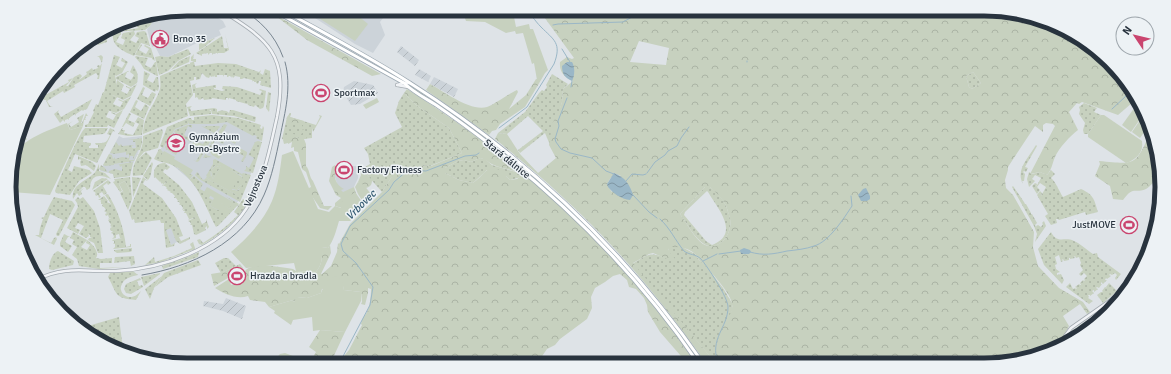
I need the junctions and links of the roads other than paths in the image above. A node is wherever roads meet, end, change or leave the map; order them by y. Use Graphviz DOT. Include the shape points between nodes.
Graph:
graph roads {
  1 [pos="231,16"];
  2 [pos="284,16"];
  3 [pos="293,16"];
  4 [pos="404,83"];
  5 [pos="411,83"];
  6 [pos="408,87"];
  7 [pos="42,277"];
  8 [pos="1118,294"];
  9 [pos="1064,338"];
  10 [pos="694,349"];
  11 [pos="690,352"];
  12 [pos="694,358"];
  13 [pos="700,358"];
  1 -- 7 [label="street, Vejrostova" via="263,39 274,56 280,75 279,105 270,148 258,186 246,209 219,237 187,255 167,262 127,270 62,270"];
  2 -- 4 [label="main road, Stará dálnice"];
  3 -- 5 [label="main road, Stará dálnice"];
  4 -- 5 [label="street"];
  4 -- 6 [label="main road, Stará dálnice"];
  4 -- 6 [label="street" via="397,85"];
  5 -- 10 [label="main road, Stará dálnice" via="495,142 550,188 622,259"];
  6 -- 11 [label="main road, Stará dálnice" via="483,138 547,192 618,262"];
  8 -- 9 [label="street" via="1072,328"];
  10 -- 11 [label="main road"];
  10 -- 13 [label="main road, Stará dálnice"];
  11 -- 12 [label="main road, Stará dálnice"];
}
